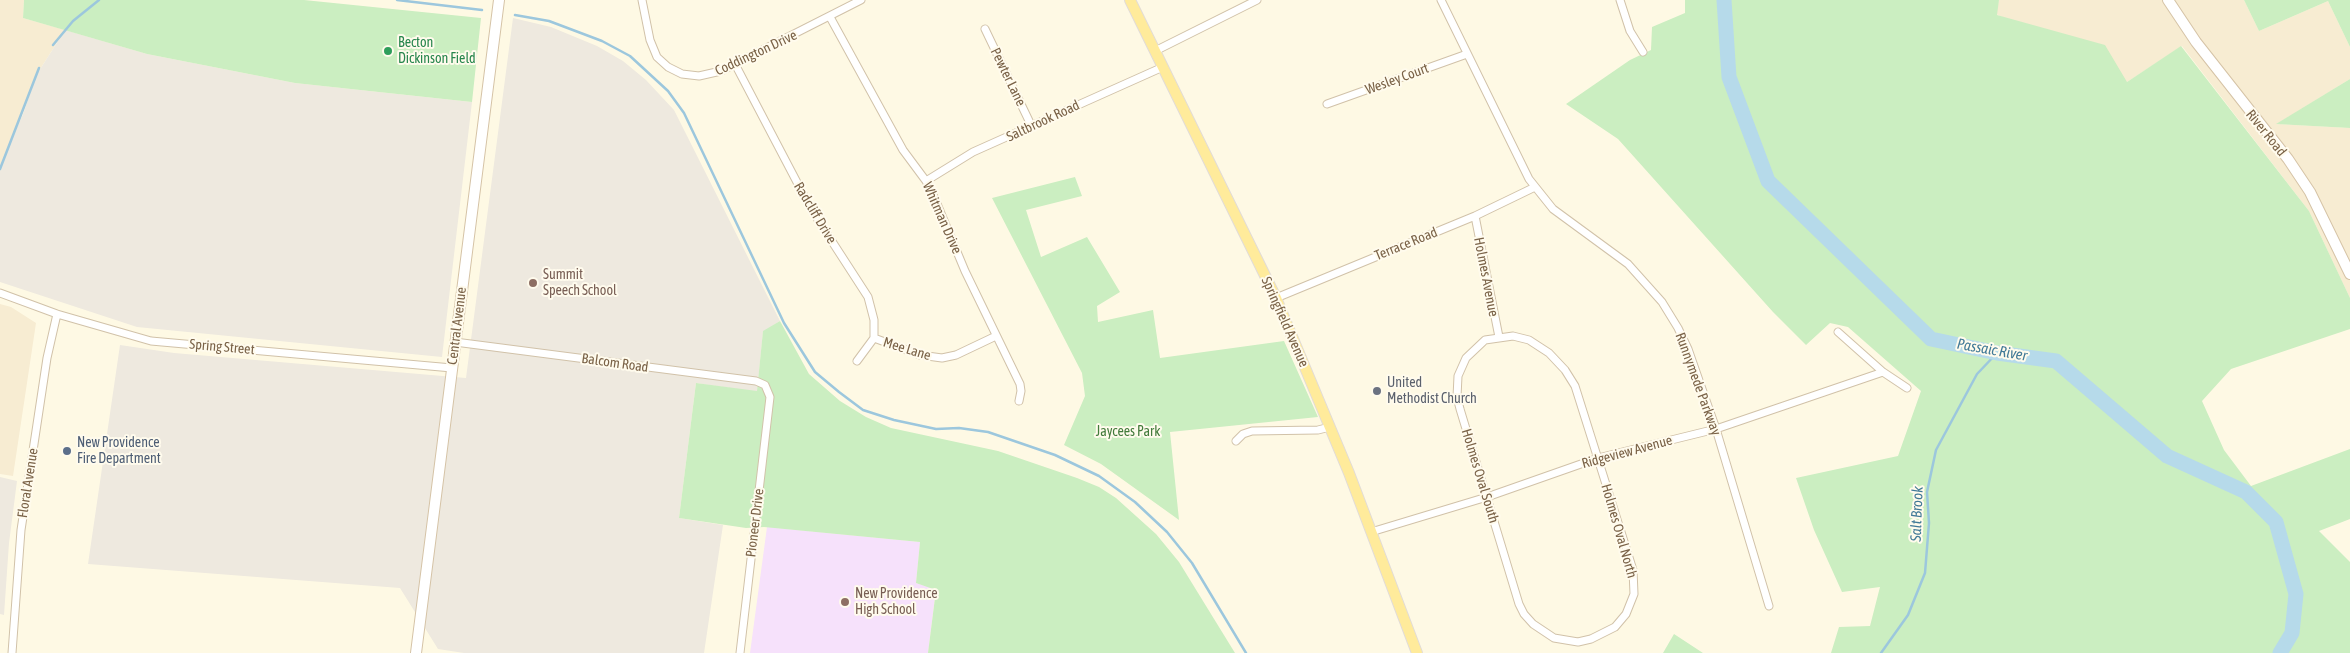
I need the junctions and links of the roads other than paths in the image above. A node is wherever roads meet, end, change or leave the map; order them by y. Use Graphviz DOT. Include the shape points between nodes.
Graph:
graph roads {
  1 [pos="499,0"];
  2 [pos="642,0"];
  3 [pos="861,0"];
  4 [pos="1130,0"];
  5 [pos="1257,0"];
  6 [pos="1441,0"];
  7 [pos="1620,0"];
  8 [pos="2168,0"];
  9 [pos="830,17"];
  10 [pos="984,29"];
  11 [pos="1155,51"];
  12 [pos="1643,52"];
  13 [pos="1467,54"];
  14 [pos="735,64"];
  15 [pos="1163,67"];
  16 [pos="1327,104"];
  17 [pos="1031,125"];
  18 [pos="926,181"];
  19 [pos="1535,187"];
  20 [pos="1475,216"];
  21 [pos="2350,274"];
  22 [pos="0,293"];
  23 [pos="1276,298"];
  24 [pos="57,314"];
  25 [pos="1838,332"];
  26 [pos="996,336"];
  27 [pos="1498,337"];
  28 [pos="874,338"];
  29 [pos="455,342"];
  30 [pos="857,361"];
  31 [pos="452,368"];
  32 [pos="1883,372"];
  33 [pos="1907,388"];
  34 [pos="770,392"];
  35 [pos="1019,401"];
  36 [pos="1330,427"];
  37 [pos="1716,429"];
  38 [pos="1236,441"];
  39 [pos="1598,458"];
  40 [pos="1487,497"];
  41 [pos="1371,532"];
  42 [pos="1519,604"];
  43 [pos="1769,606"];
  44 [pos="12,653"];
  45 [pos="416,653"];
  46 [pos="740,653"];
  47 [pos="1416,653"];
  1 -- 29 [label="street, Central Avenue"];
  2 -- 14 [label="street, Coddington Drive" via="653,51 668,67 690,76 714,74"];
  3 -- 9 [label="street, Coddington Drive"];
  4 -- 11 [label="main road, Springfield Avenue"];
  5 -- 11 [label="street"];
  6 -- 13 [label="street, Runnymede Parkway"];
  7 -- 12 [label="street" via="1630,31"];
  8 -- 21 [label="street, River Road" via="2211,63 2288,159 2322,213"];
  9 -- 14 [label="street, Coddington Drive"];
  9 -- 18 [label="street, Whitman Drive" via="903,150"];
  10 -- 17 [label="street, Pewter Lane"];
  11 -- 15 [label="main road, Springfield Avenue"];
  13 -- 16 [label="street, Wesley Court"];
  13 -- 19 [label="street, Runnymede Parkway"];
  14 -- 28 [label="street, Radcliff Drive" via="810,209 868,297 874,320"];
  15 -- 17 [label="street, Saltbrook Road"];
  15 -- 23 [label="main road, Springfield Avenue"];
  17 -- 18 [label="street, Saltbrook Road" via="973,152"];
  18 -- 26 [label="street, Whitman Drive"];
  19 -- 20 [label="street, Terrace Road"];
  19 -- 37 [label="street, Runnymede Parkway" via="1553,209 1628,264 1662,302 1688,349"];
  20 -- 23 [label="street, Terrace Road"];
  20 -- 27 [label="street, Holmes Avenue"];
  22 -- 24 [label="street, Spring Street"];
  23 -- 36 [label="main road, Springfield Avenue"];
  24 -- 31 [label="street, Spring Street" via="151,340"];
  24 -- 44 [label="street, Floral Avenue" via="47,358 21,530"];
  25 -- 32 [label="street"];
  26 -- 28 [label="street, Mee Lane" via="956,355 942,358 920,355"];
  26 -- 35 [label="street, Whitman Drive" via="1020,384"];
  27 -- 39 [label="street, Holmes Oval North" via="1529,340 1549,353 1565,370 1575,386"];
  27 -- 40 [label="street, Holmes Oval South" via="1486,340 1472,351 1460,371 1457,386 1460,409"];
  28 -- 30 [label="street"];
  29 -- 31 [label="street, Central Avenue"];
  29 -- 34 [label="street, Balcom Road" via="756,381"];
  31 -- 45 [label="street, Central Avenue"];
  32 -- 33 [label="street"];
  32 -- 37 [label="street, Ridgeview Avenue"];
  34 -- 46 [label="street, Pioneer Drive"];
  36 -- 38 [label="street" via="1252,431"];
  36 -- 41 [label="main road, Springfield Avenue"];
  37 -- 39 [label="street, Ridgeview Avenue"];
  37 -- 43 [label="street, Runnymede Parkway"];
  39 -- 40 [label="street, Ridgeview Avenue"];
  39 -- 42 [label="street, Holmes Oval North" via="1635,578 1634,594 1626,614 1603,635 1578,642 1554,638 1542,631 1524,614"];
  40 -- 41 [label="street, Ridgeview Avenue"];
  40 -- 42 [label="street, Holmes Oval South"];
  41 -- 47 [label="main road, Springfield Avenue"];
}
